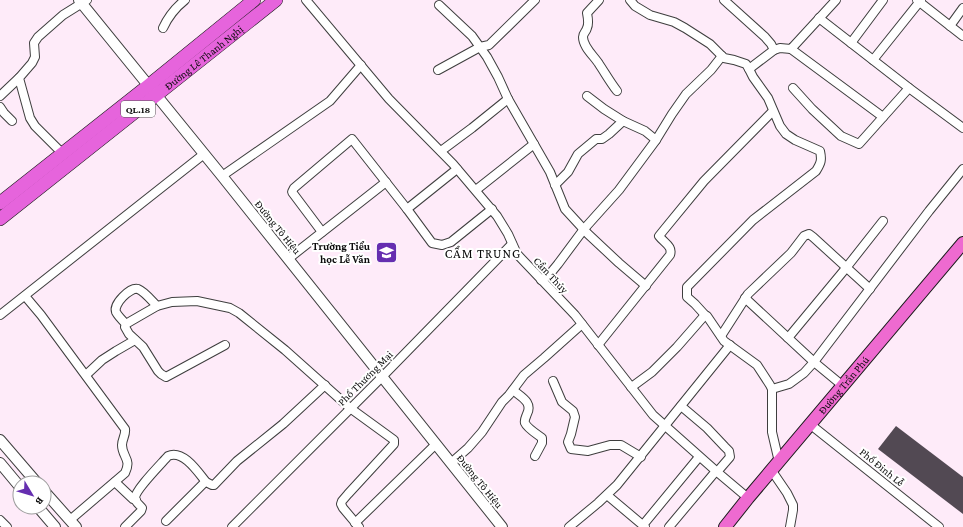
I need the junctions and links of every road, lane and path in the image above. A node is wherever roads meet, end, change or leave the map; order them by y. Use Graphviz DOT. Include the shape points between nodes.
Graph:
graph roads {
  1 [pos="185,0"];
  2 [pos="254,0"];
  3 [pos="276,0"];
  4 [pos="306,0"];
  5 [pos="535,0"];
  6 [pos="599,0"];
  7 [pos="630,0"];
  8 [pos="724,0"];
  9 [pos="836,0"];
  10 [pos="883,0"];
  11 [pos="83,1"];
  12 [pos="919,1"];
  13 [pos="440,5"];
  14 [pos="963,8"];
  15 [pos="819,18"];
  16 [pos="950,26"];
  17 [pos="163,28"];
  18 [pos="963,36"];
  19 [pos="851,43"];
  20 [pos="480,47"];
  21 [pos="791,49"];
  22 [pos="774,50"];
  23 [pos="722,56"];
  24 [pos="874,60"];
  25 [pos="361,65"];
  26 [pos="749,69"];
  27 [pos="438,70"];
  28 [pos="19,78"];
  29 [pos="793,88"];
  30 [pos="909,88"];
  31 [pos="152,90"];
  32 [pos="617,91"];
  33 [pos="0,96"];
  34 [pos="587,96"];
  35 [pos="508,99"];
  36 [pos="0,107"];
  37 [pos="773,111"];
  38 [pos="883,117"];
  39 [pos="12,121"];
  40 [pos="623,121"];
  41 [pos="963,128"];
  42 [pos="656,140"];
  43 [pos="534,144"];
  44 [pos="441,151"];
  45 [pos="62,153"];
  46 [pos="204,154"];
  47 [pos="457,169"];
  48 [pos="963,169"];
  49 [pos="222,176"];
  50 [pos="386,182"];
  51 [pos="555,185"];
  52 [pos="476,190"];
  53 [pos="0,203"];
  54 [pos="407,209"];
  55 [pos="492,209"];
  56 [pos="0,218"];
  57 [pos="883,221"];
  58 [pos="584,229"];
  59 [pos="322,232"];
  60 [pos="963,243"];
  61 [pos="512,244"];
  62 [pos="288,259"];
  63 [pos="846,268"];
  64 [pos="541,280"];
  65 [pos="646,286"];
  66 [pos="870,289"];
  67 [pos="25,296"];
  68 [pos="745,298"];
  69 [pos="157,306"];
  70 [pos="0,315"];
  71 [pos="705,315"];
  72 [pos="126,324"];
  73 [pos="582,324"];
  74 [pos="721,336"];
  75 [pos="788,338"];
  76 [pos="135,340"];
  77 [pos="225,345"];
  78 [pos="598,345"];
  79 [pos="730,345"];
  80 [pos="814,362"];
  81 [pos="86,375"];
  82 [pos="382,377"];
  83 [pos="553,382"];
  84 [pos="325,385"];
  85 [pos="843,386"];
  86 [pos="630,387"];
  87 [pos="772,389"];
  88 [pos="513,390"];
  89 [pos="681,406"];
  90 [pos="350,408"];
  91 [pos="811,424"];
  92 [pos="665,426"];
  93 [pos="0,440"];
  94 [pos="436,444"];
  95 [pos="535,456"];
  96 [pos="641,457"];
  97 [pos="699,457"];
  98 [pos="0,463"];
  99 [pos="451,463"];
  100 [pos="775,466"];
  101 [pos="716,472"];
  102 [pos="30,475"];
  103 [pos="12,477"];
  104 [pos="115,482"];
  105 [pos="206,482"];
  106 [pos="607,495"];
  107 [pos="748,498"];
  108 [pos="52,500"];
  109 [pos="136,500"];
  110 [pos="45,515"];
  111 [pos="0,520"];
  112 [pos="166,521"];
  113 [pos="73,524"];
  114 [pos="357,525"];
  115 [pos="644,526"];
  116 [pos="7,527"];
  117 [pos="55,527"];
  118 [pos="125,527"];
  119 [pos="232,527"];
  120 [pos="502,527"];
  121 [pos="569,527"];
  122 [pos="669,527"];
  123 [pos="725,527"];
  124 [pos="790,527"];
  125 [pos="939,527"];
  1 -- 17 [label="street" via="169,16"];
  2 -- 31 [label="highway, Đường Lê Thanh Nghị / QL.18"];
  3 -- 31 [label="highway, Đường Lê Thanh Nghị / QL.18"];
  4 -- 25 [label="street, Cẩm Thủy"];
  5 -- 20 [label="street" via="490,45"];
  6 -- 32 [label="street" via="588,12 587,28 583,35 586,46"];
  7 -- 23 [label="street" via="650,15 686,28 710,44"];
  8 -- 22 [label="street" via="765,37"];
  9 -- 15 [label="street"];
  10 -- 19 [label="street"];
  11 -- 28 [label="street" via="63,14 38,37 34,43 35,57"];
  11 -- 31 [label="street, Đường Tô Hiệu"];
  12 -- 16 [label="street"];
  12 -- 24 [label="street"];
  13 -- 20 [label="street"];
  14 -- 16 [label="street"];
  15 -- 19 [label="street"];
  15 -- 21 [label="street"];
  16 -- 18 [label="street"];
  19 -- 24 [label="street"];
  20 -- 27 [label="street"];
  20 -- 35 [label="street"];
  21 -- 22 [label="street"];
  21 -- 38 [label="street"];
  22 -- 26 [label="street"];
  23 -- 26 [label="street" via="746,64"];
  23 -- 42 [label="street" via="686,94"];
  24 -- 30 [label="street"];
  25 -- 44 [label="street, Cẩm Thủy" via="389,99"];
  25 -- 49 [label="street" via="330,101"];
  26 -- 37 [label="street" via="768,98"];
  28 -- 33 [label="street"];
  28 -- 45 [label="street" via="30,118"];
  29 -- 38 [label="street" via="841,136 859,144"];
  30 -- 38 [label="street"];
  30 -- 41 [label="street"];
  31 -- 45 [label="highway, Đường Lê Thanh Nghị / QL.18"];
  31 -- 46 [label="street, Đường Tô Hiệu"];
  31 -- 56 [label="highway, Đường Lê Thanh Nghị / QL.18"];
  34 -- 40 [label="street"];
  35 -- 43 [label="street"];
  35 -- 44 [label="street"];
  36 -- 39 [label="street"];
  37 -- 65 [label="street" via="704,181 662,231 659,236 669,246 670,255"];
  37 -- 71 [label="street" via="786,134 820,151 821,164 816,171 753,220 687,287 687,297"];
  40 -- 42 [label="street" via="645,131"];
  40 -- 51 [label="street" via="609,134 602,139 596,139 578,154 568,172"];
  42 -- 58 [label="street" via="619,190"];
  43 -- 51 [label="street"];
  43 -- 52 [label="street"];
  44 -- 47 [label="street, Cẩm Thủy"];
  45 -- 53 [label="highway, Đường Lê Thanh Nghị / QL.18"];
  46 -- 49 [label="street, Đường Tô Hiệu"];
  46 -- 67 [label="street"];
  47 -- 52 [label="street, Cẩm Thủy"];
  47 -- 54 [label="street"];
  48 -- 66 [label="street"];
  49 -- 62 [label="street, Đường Tô Hiệu"];
  50 -- 54 [label="street"];
  50 -- 59 [label="street"];
  50 -- 59 [label="street" via="352,139 292,192"];
  51 -- 58 [label="street" via="566,209"];
  52 -- 55 [label="street, Cẩm Thủy"];
  54 -- 55 [label="street" via="432,243 442,245 451,242"];
  55 -- 61 [label="street, Cẩm Thủy"];
  57 -- 63 [label="street"];
  58 -- 64 [label="street" via="549,275"];
  58 -- 65 [label="street"];
  59 -- 62 [label="street"];
  60 -- 85 [label="main road, Đường Trần Phú"];
  61 -- 64 [label="street, Cẩm Thủy"];
  61 -- 82 [label="street, Phố Thương Mại"];
  62 -- 82 [label="street, Đường Tô Hiệu"];
  63 -- 66 [label="street"];
  63 -- 68 [label="street" via="809,234 804,236 791,253"];
  63 -- 75 [label="street"];
  64 -- 73 [label="street, Cẩm Thủy"];
  65 -- 78 [label="street"];
  66 -- 80 [label="street"];
  67 -- 70 [label="street"];
  67 -- 81 [label="street"];
  68 -- 74 [label="street"];
  68 -- 75 [label="street"];
  69 -- 72 [label="street"];
  69 -- 72 [label="street" via="142,291 131,291 116,307 116,312"];
  69 -- 84 [label="street" via="172,302 198,301 230,308 285,350"];
  71 -- 74 [label="street"];
  71 -- 86 [label="street" via="652,372"];
  72 -- 76 [label="street" via="125,327"];
  73 -- 78 [label="street, Cẩm Thủy"];
  73 -- 88 [label="street" via="524,375"];
  74 -- 79 [label="street"];
  75 -- 80 [label="street"];
  76 -- 77 [label="street" via="143,347 158,371 166,377"];
  76 -- 81 [label="street" via="102,360"];
  78 -- 86 [label="street, Cẩm Thủy"];
  79 -- 87 [label="street" via="757,365"];
  79 -- 89 [label="street"];
  80 -- 85 [label="street"];
  80 -- 87 [label="street" via="789,384"];
  81 -- 104 [label="street" via="126,432 122,450 128,460 127,468"];
  82 -- 90 [label="street, Phố Thương Mại"];
  82 -- 94 [label="street, Đường Tô Hiệu"];
  83 -- 96 [label="street" via="562,402 573,411 575,417 568,442 571,450 588,451 621,445"];
  84 -- 90 [label="street"];
  84 -- 105 [label="street" via="283,424 237,461 214,485"];
  85 -- 91 [label="main road, Đường Trần Phú"];
  86 -- 92 [label="street, Cẩm Thủy"];
  87 -- 100 [label="street"];
  88 -- 95 [label="street" via="528,404 529,411 525,419 527,426 542,438 543,441"];
  88 -- 99 [label="street" via="482,432"];
  89 -- 92 [label="street"];
  89 -- 101 [label="street" via="729,451 730,457"];
  90 -- 114 [label="street" via="395,442 342,501 343,508"];
  90 -- 119 [label="street, Phố Thương Mại"];
  91 -- 100 [label="main road, Đường Trần Phú"];
  91 -- 125 [label="street, Phố Đinh Lễ"];
  92 -- 96 [label="street"];
  92 -- 97 [label="street, Cẩm Thủy"];
  93 -- 102 [label="street"];
  94 -- 99 [label="street, Đường Tô Hiệu"];
  94 -- 114 [label="street"];
  96 -- 106 [label="street"];
  97 -- 101 [label="street, Cẩm Thủy"];
  97 -- 115 [label="street"];
  98 -- 103 [label="street"];
  99 -- 120 [label="street, Đường Tô Hiệu"];
  100 -- 107 [label="main road, Đường Trần Phú"];
  100 -- 124 [label="street" via="793,505"];
  101 -- 107 [label="street, Cẩm Thủy"];
  101 -- 122 [label="street"];
  104 -- 109 [label="street"];
  104 -- 113 [label="street"];
  105 -- 109 [label="street" via="187,460 172,454 140,487"];
  105 -- 112 [label="street"];
  106 -- 115 [label="street"];
  106 -- 121 [label="street"];
  107 -- 123 [label="main road, Đường Trần Phú"];
  108 -- 113 [label="street"];
  109 -- 118 [label="street" via="141,505 141,511"];
  110 -- 117 [label="street"];
  111 -- 116 [label="street"];
}
